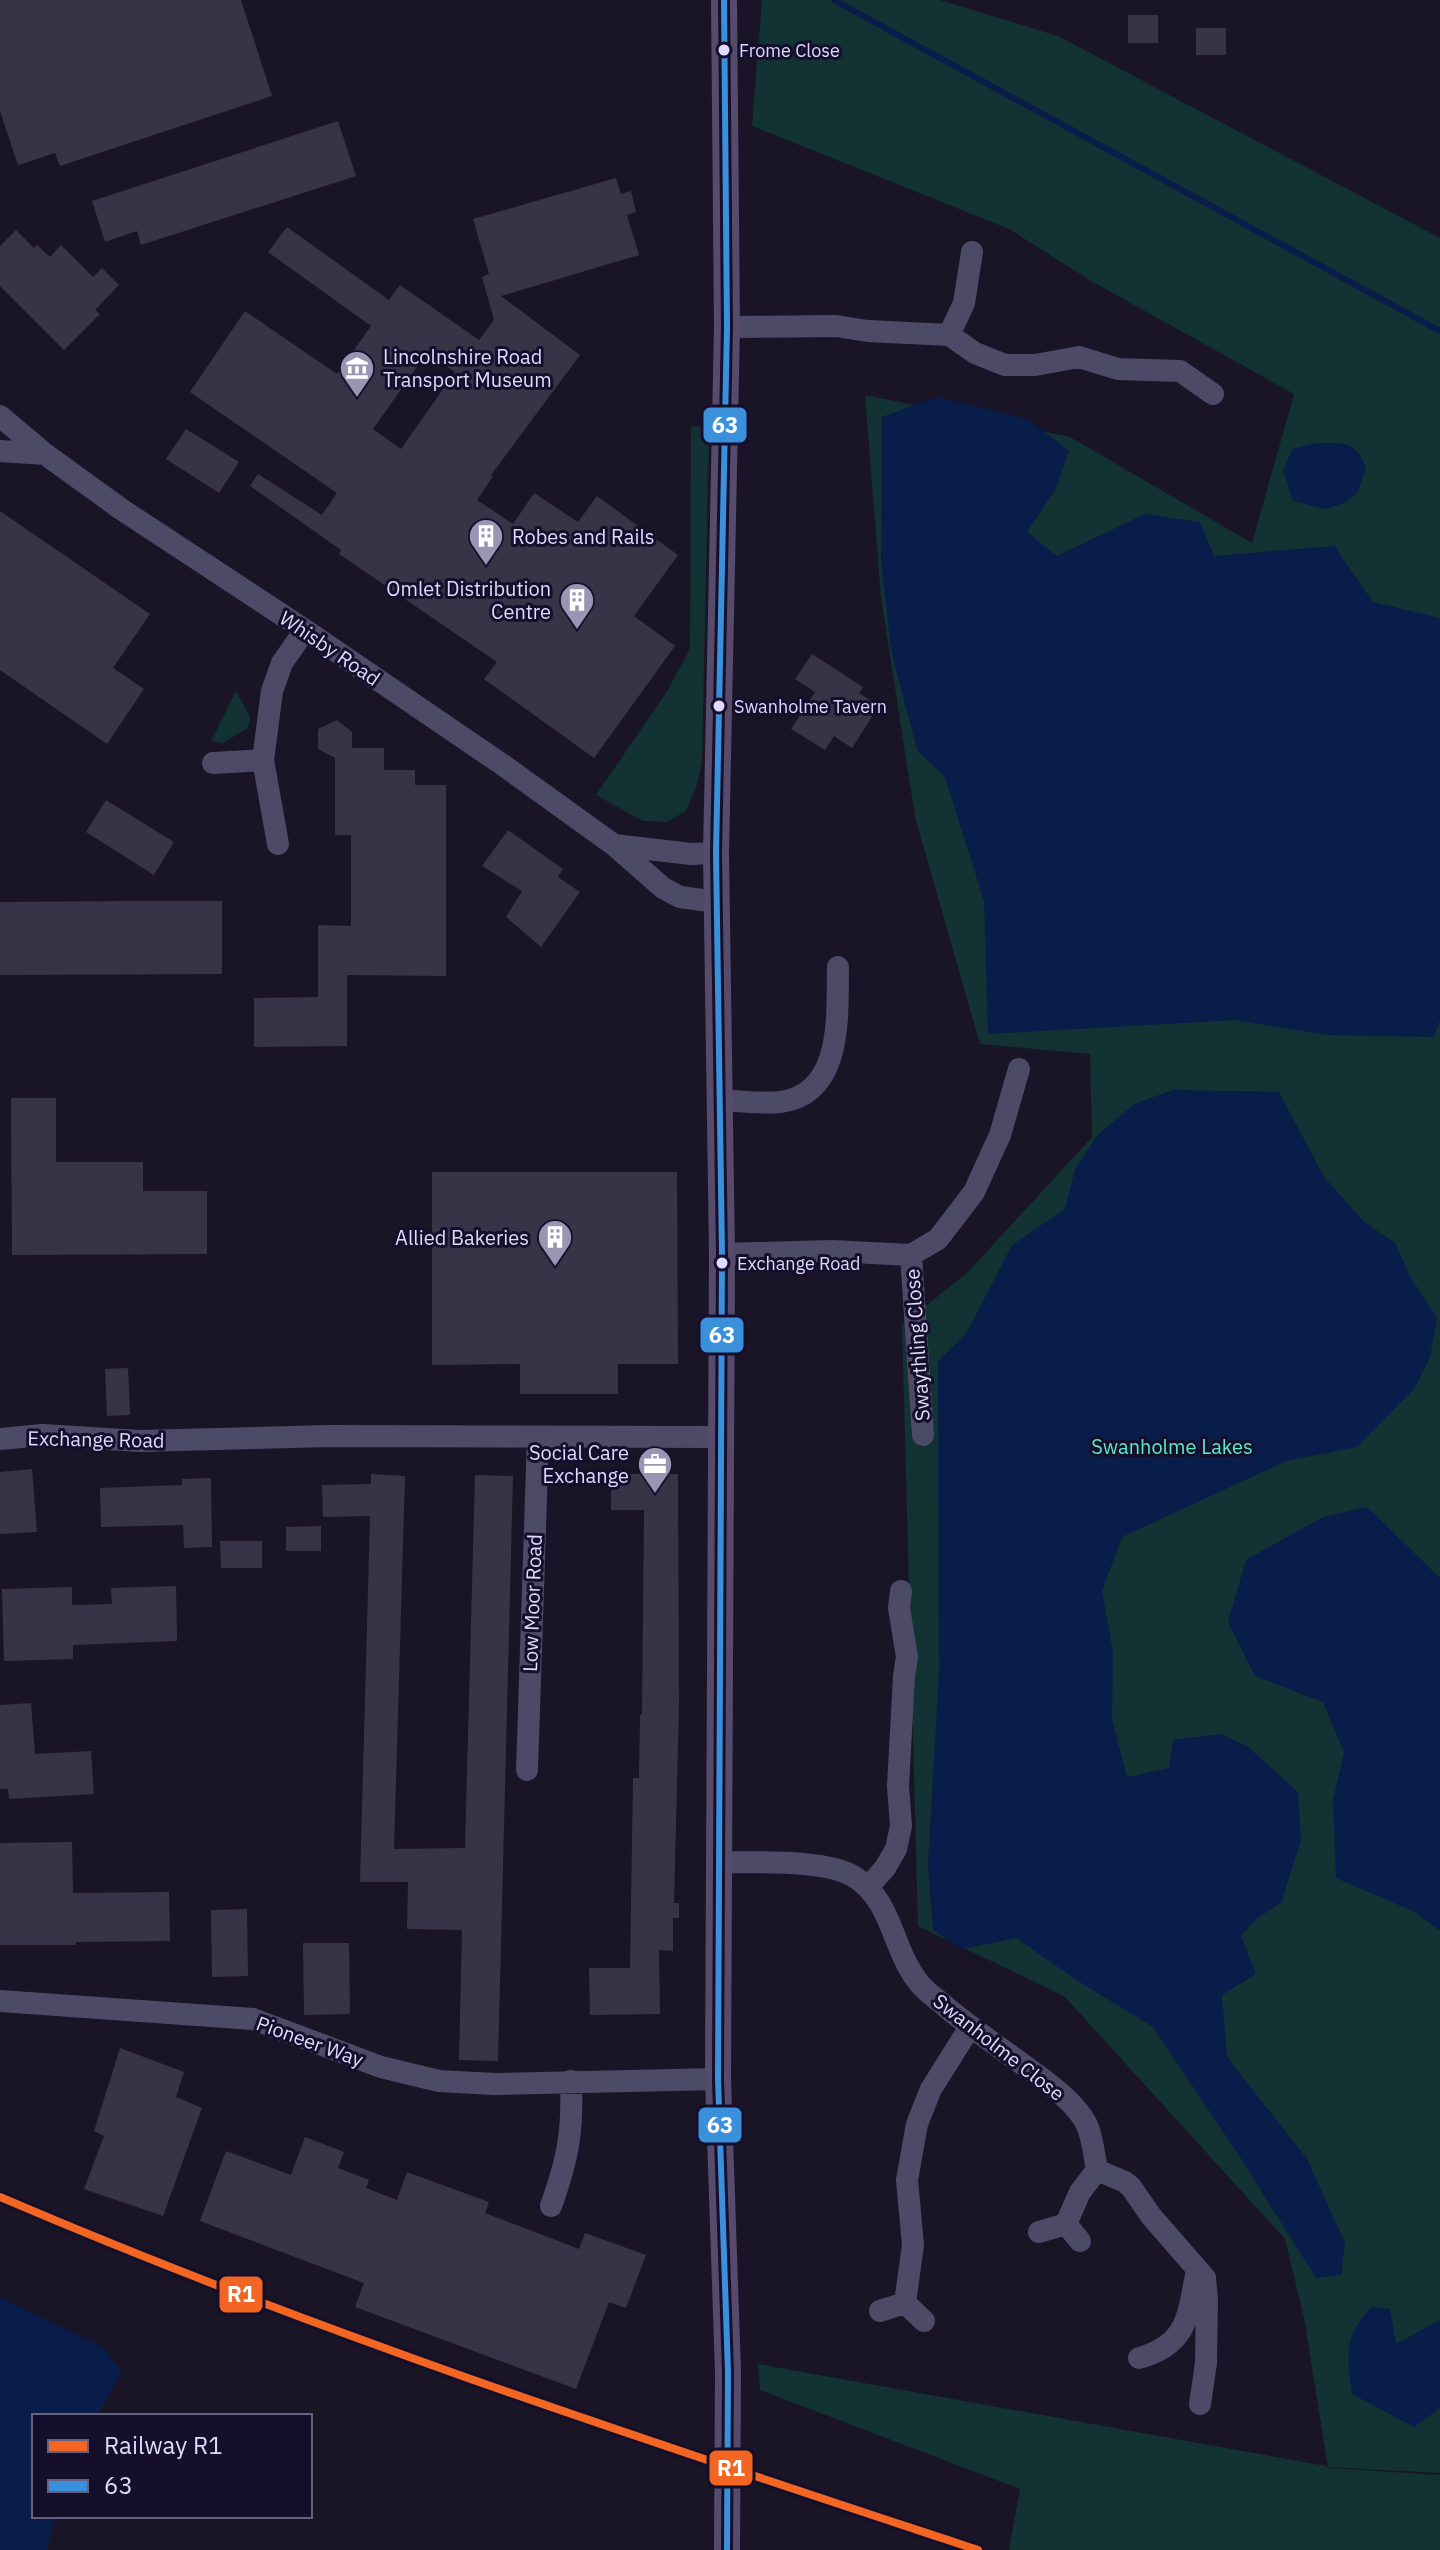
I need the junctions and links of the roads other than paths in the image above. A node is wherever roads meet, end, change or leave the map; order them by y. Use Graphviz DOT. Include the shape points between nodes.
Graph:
graph roads {
  1 [pos="724,0"];
  2 [pos="972,252"];
  3 [pos="727,327"];
  4 [pos="949,335"];
  5 [pos="1213,394"];
  6 [pos="0,416"];
  7 [pos="0,451"];
  8 [pos="45,454"];
  9 [pos="305,630"];
  10 [pos="263,760"];
  11 [pos="213,763"];
  12 [pos="278,844"];
  13 [pos="614,845"];
  14 [pos="716,853"];
  15 [pos="717,902"];
  16 [pos="838,967"];
  17 [pos="1019,1069"];
  18 [pos="718,1100"];
  19 [pos="722,1254"];
  20 [pos="911,1255"];
  21 [pos="923,1435"];
  22 [pos="538,1437"];
  23 [pos="721,1437"];
  24 [pos="0,1439"];
  25 [pos="901,1591"];
  26 [pos="527,1770"];
  27 [pos="721,1862"];
  28 [pos="868,1887"];
  29 [pos="0,2001"];
  30 [pos="970,2027"];
  31 [pos="718,2079"];
  32 [pos="571,2081"];
  33 [pos="1097,2170"];
  34 [pos="551,2206"];
  35 [pos="1039,2232"];
  36 [pos="1197,2269"];
  37 [pos="905,2303"];
  38 [pos="880,2311"];
  39 [pos="924,2321"];
  40 [pos="1139,2358"];
  41 [pos="1200,2404"];
  42 [pos="727,2550"];
  1 -- 3 [label="main road"];
  2 -- 4 [label="street" via="964,303"];
  3 -- 4 [label="street" via="836,326"];
  3 -- 14 [label="main road"];
  4 -- 5 [label="street" via="1005,365 1079,357 1118,369 1180,371"];
  6 -- 8 [label="street, Whisby Road"];
  7 -- 8 [label="street"];
  8 -- 9 [label="street, Whisby Road"];
  9 -- 10 [label="street" via="282,663 272,691"];
  9 -- 13 [label="street, Whisby Road"];
  10 -- 11 [label="street"];
  10 -- 12 [label="street"];
  13 -- 14 [label="street, Whisby Road"];
  13 -- 15 [label="street, Whisby Road" via="663,888 680,897"];
  14 -- 15 [label="main road"];
  15 -- 18 [label="main road"];
  16 -- 18 [label="street" via="837,1036 828,1068 808,1092 782,1102"];
  17 -- 20 [label="street, Swaythling Close" via="1000,1135 974,1192 938,1239"];
  18 -- 19 [label="main road"];
  19 -- 20 [label="street, Swaythling Close"];
  19 -- 23 [label="main road"];
  20 -- 21 [label="street, Swaythling Close"];
  22 -- 23 [label="street, Exchange Road"];
  22 -- 24 [label="street, Exchange Road"];
  22 -- 26 [label="street, Low Moor Road"];
  23 -- 27 [label="main road"];
  25 -- 28 [label="street" via="907,1657 898,1786 901,1826 896,1849"];
  27 -- 28 [label="street" via="839,1869"];
  27 -- 31 [label="main road"];
  28 -- 30 [label="street, Swanholme Close" via="880,1902 909,1970"];
  29 -- 32 [label="street, Pioneer Way" via="253,2019 381,2067 439,2081"];
  30 -- 33 [label="street, Swanholme Close" via="1065,2096 1086,2124"];
  30 -- 37 [label="street" via="931,2089 917,2124 907,2180 913,2245"];
  31 -- 32 [label="street, Pioneer Way"];
  31 -- 42 [label="main road" via="728,2372"];
  32 -- 34 [label="street" via="569,2151"];
  33 -- 35 [label="street" via="1080,2192 1073,2232"];
  33 -- 36 [label="street" via="1131,2187"];
  36 -- 40 [label="street" via="1187,2322 1179,2336"];
  36 -- 41 [label="street" via="1205,2278 1207,2300"];
  37 -- 38 [label="street"];
  37 -- 39 [label="street"];
}
